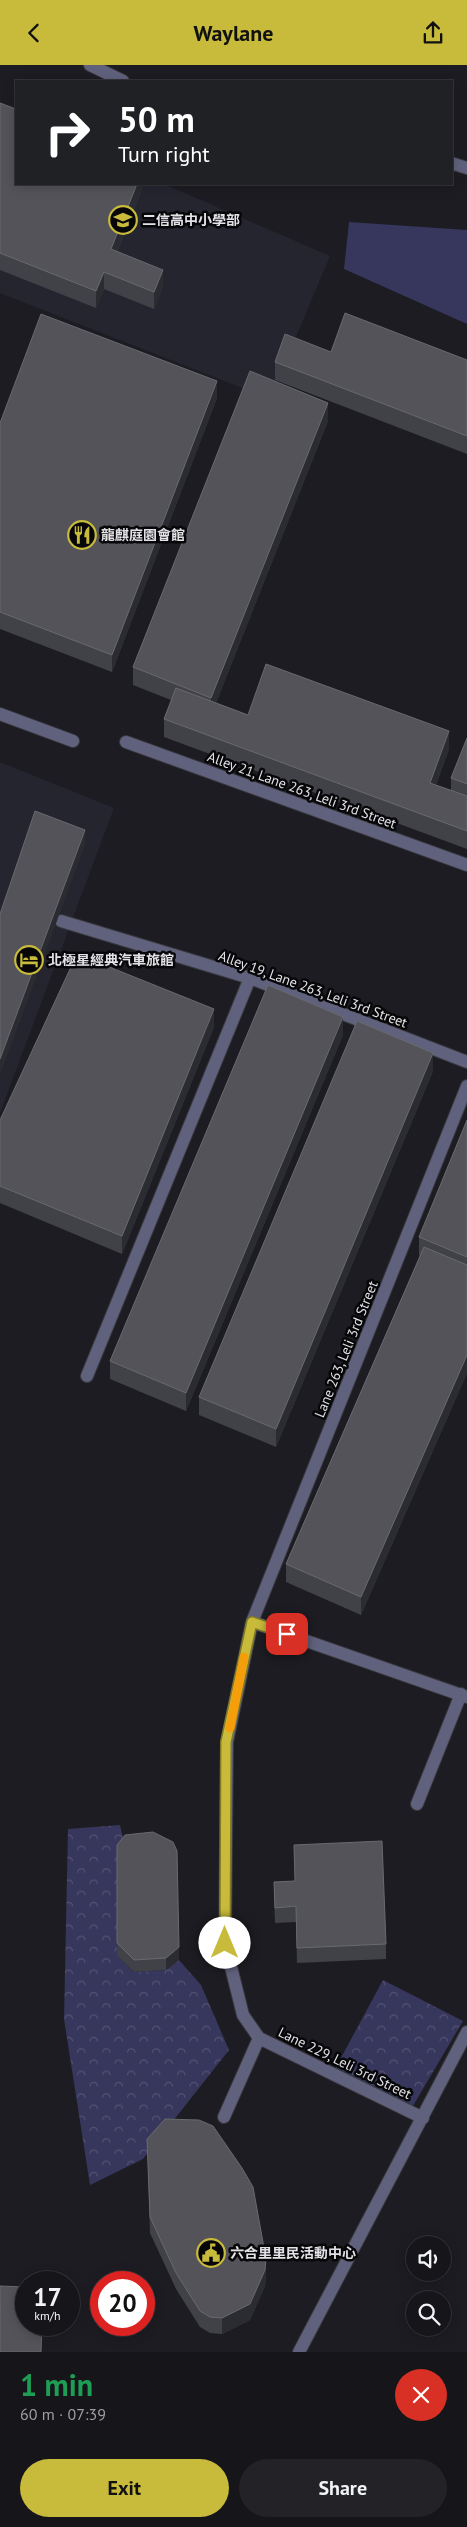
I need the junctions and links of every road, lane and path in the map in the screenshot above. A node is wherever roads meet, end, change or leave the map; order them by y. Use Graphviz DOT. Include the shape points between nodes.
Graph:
graph roads {
  1 [pos="90,65"];
  2 [pos="121,80"];
  3 [pos="453,164"];
  4 [pos="467,168"];
  5 [pos="0,714"];
  6 [pos="73,741"];
  7 [pos="126,742"];
  8 [pos="467,865"];
  9 [pos="61,921"];
  10 [pos="250,978"];
  11 [pos="467,1062"];
  12 [pos="467,1086"];
  13 [pos="87,1376"];
  14 [pos="252,1622"];
  15 [pos="464,1695"];
  16 [pos="417,1804"];
  17 [pos="467,2032"];
  18 [pos="259,2038"];
  19 [pos="224,2117"];
  20 [pos="424,2118"];
  21 [pos="299,2352"];
  1 -- 2 [label="street"];
  3 -- 4 [label="street"];
  5 -- 6 [label="street"];
  7 -- 8 [label="street, Alley 21, Lane 263, Leli 3rd Street"];
  9 -- 10 [label="street, Alley 19, Lane 263, Leli 3rd Street"];
  10 -- 11 [label="street, Alley 19, Lane 263, Leli 3rd Street"];
  10 -- 13 [label="street"];
  12 -- 14 [label="street, Lane 263, Leli 3rd Street"];
  14 -- 15 [label="street"];
  14 -- 18 [label="street, Lane 229, Leli 3rd Street" via="226,1742 225,1943 243,2015"];
  15 -- 16 [label="street"];
  17 -- 20 [label="street"];
  18 -- 19 [label="street"];
  18 -- 20 [label="street, Lane 229, Leli 3rd Street"];
  20 -- 21 [label="street"];
}
